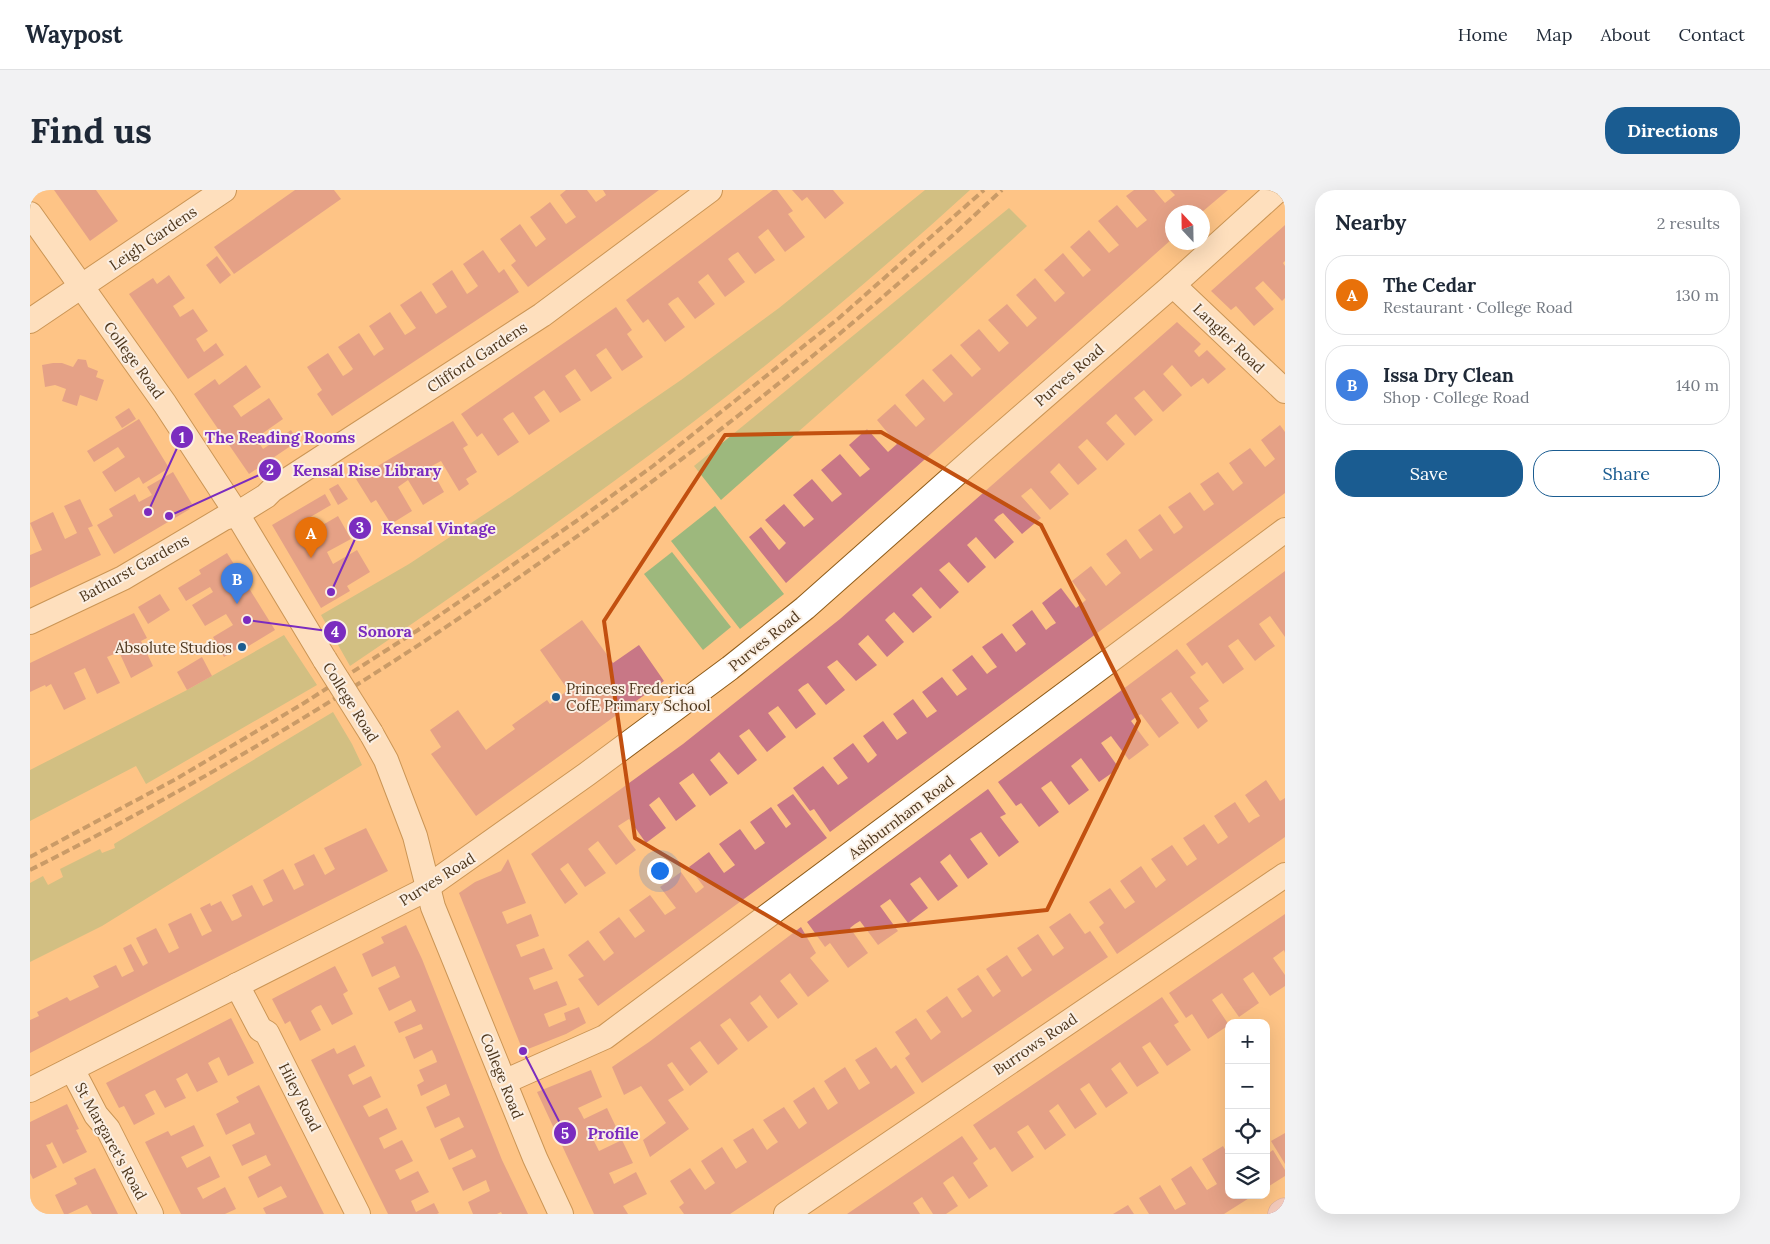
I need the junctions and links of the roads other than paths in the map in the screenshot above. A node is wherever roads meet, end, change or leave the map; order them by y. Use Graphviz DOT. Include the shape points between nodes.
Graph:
graph roads {
  1 [pos="224,190"];
  2 [pos="710,190"];
  3 [pos="1278,190"];
  4 [pos="30,214"];
  5 [pos="1173,285"];
  6 [pos="82,286"];
  7 [pos="30,322"];
  8 [pos="1285,391"];
  9 [pos="237,514"];
  10 [pos="1285,530"];
  11 [pos="30,622"];
  12 [pos="1285,875"];
  13 [pos="428,886"];
  14 [pos="237,985"];
  15 [pos="72,1069"];
  16 [pos="504,1082"];
  17 [pos="30,1090"];
  18 [pos="1285,1212"];
  19 [pos="151,1214"];
  20 [pos="358,1214"];
  21 [pos="561,1214"];
  22 [pos="786,1214"];
  23 [pos="1282,1214"];
  1 -- 6 [label="street, Leigh Gardens"];
  2 -- 9 [label="street, Clifford Gardens" via="542,315"];
  3 -- 5 [label="street, Purves Road"];
  4 -- 6 [label="street, College Road"];
  5 -- 8 [label="street, Langler Road"];
  5 -- 13 [label="street, Purves Road" via="805,608 595,769"];
  6 -- 7 [label="street, Leigh Gardens"];
  6 -- 9 [label="street, College Road"];
  9 -- 11 [label="street, Bathurst Gardens" via="216,522 123,578"];
  9 -- 13 [label="street, College Road, bridge" via="386,760 415,836"];
  10 -- 16 [label="street, Ashburnham Road" via="605,1037"];
  12 -- 22 [label="street, Burrows Road"];
  13 -- 14 [label="street, Purves Road"];
  13 -- 16 [label="street, College Road" via="433,907"];
  14 -- 15 [label="street, Purves Road"];
  14 -- 20 [label="street, Hiley Road" via="260,1030 267,1033"];
  15 -- 17 [label="street, Purves Road"];
  15 -- 19 [label="street, St Margaret's Road" via="96,1115 108,1129"];
  16 -- 21 [label="street, College Road"];
  18 -- 23 [label="main road"];
}
